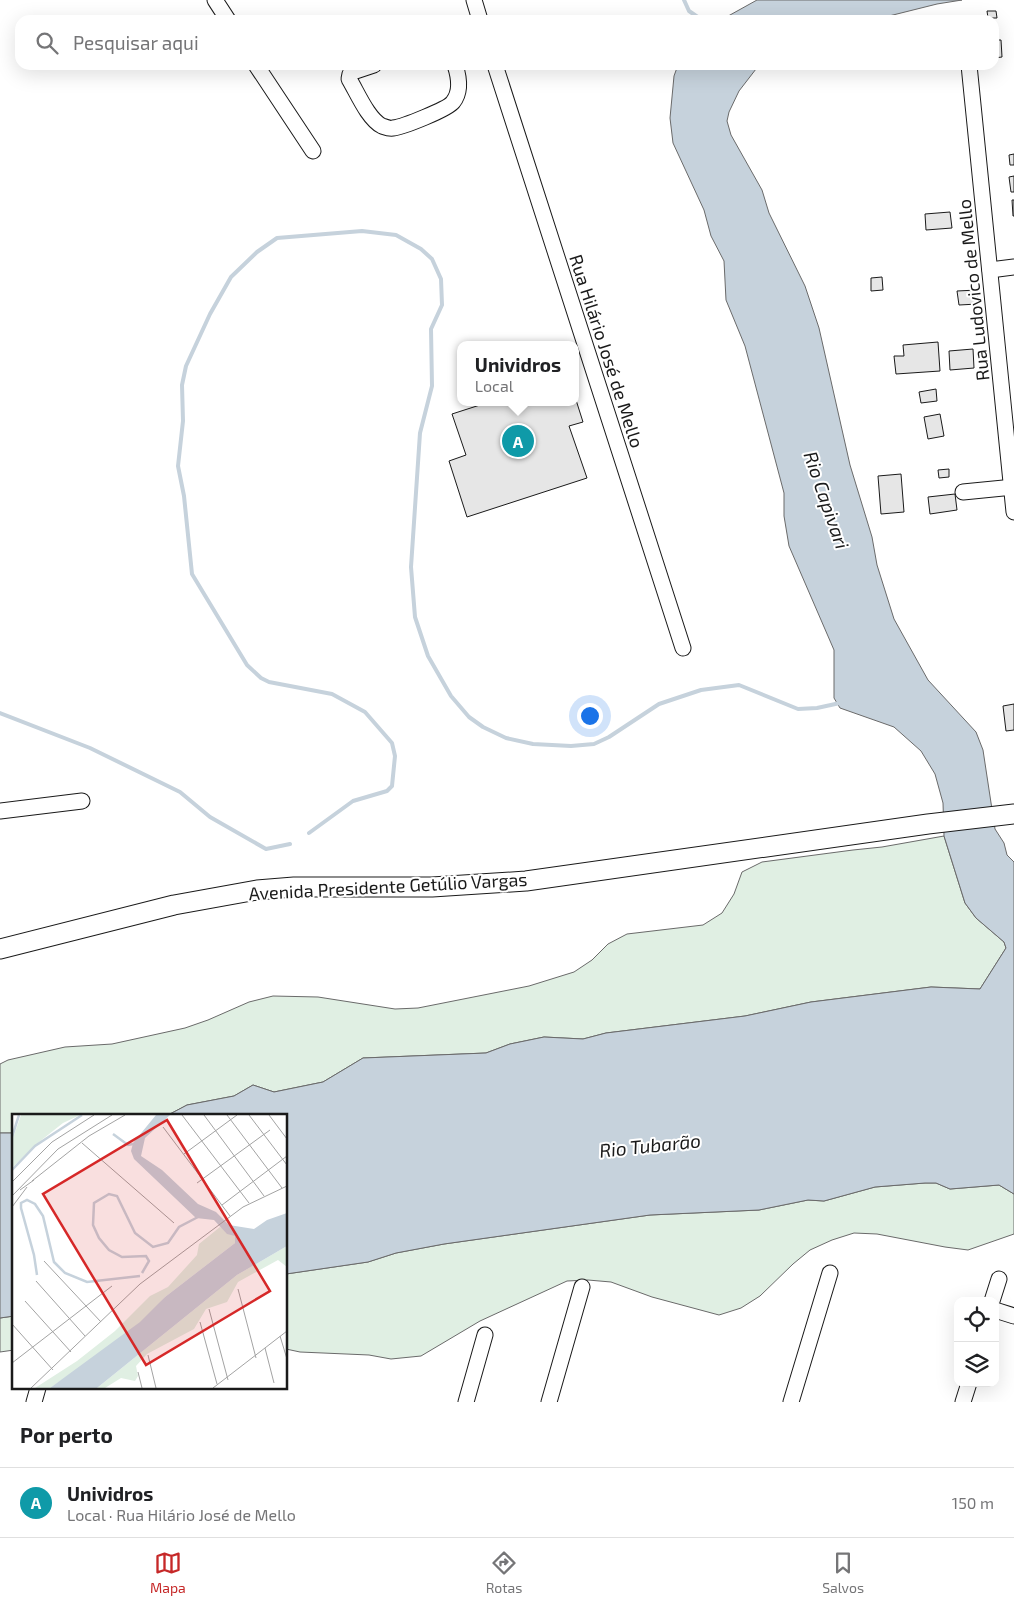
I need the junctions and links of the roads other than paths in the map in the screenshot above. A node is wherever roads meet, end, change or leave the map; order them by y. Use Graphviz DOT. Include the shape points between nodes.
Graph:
graph roads {
  1 [pos="215,0"];
  2 [pos="474,0"];
  3 [pos="225,15"];
  4 [pos="478,15"];
  5 [pos="259,70"];
  6 [pos="359,70"];
  7 [pos="457,70"];
  8 [pos="497,70"];
  9 [pos="970,70"];
  10 [pos="313,151"];
  11 [pos="1014,267"];
  12 [pos="990,270"];
  13 [pos="1013,487"];
  14 [pos="963,492"];
  15 [pos="1014,512"];
  16 [pos="683,648"];
  17 [pos="82,801"];
  18 [pos="0,811"];
  19 [pos="1007,814"];
  20 [pos="0,949"];
  21 [pos="830,1274"];
  22 [pos="999,1279"];
  23 [pos="582,1287"];
  24 [pos="993,1297"];
  25 [pos="999,1311"];
  26 [pos="1014,1316"];
  27 [pos="485,1335"];
  28 [pos="968,1387"];
  29 [pos="466,1402"];
  30 [pos="548,1402"];
  31 [pos="791,1402"];
  32 [pos="964,1402"];
  1 -- 3 [label="street"];
  2 -- 4 [label="street"];
  5 -- 10 [label="street"];
  6 -- 7 [label="street" via="350,74 349,79 371,117 381,126 392,129 452,104 458,89"];
  8 -- 16 [label="street, Rua Hilário José de Mello"];
  9 -- 12 [label="street, Rua Ludovico de Mello"];
  11 -- 12 [label="street"];
  12 -- 13 [label="street, Rua Ludovico de Mello"];
  13 -- 14 [label="street"];
  13 -- 15 [label="street, Rua Ludovico de Mello"];
  17 -- 18 [label="street"];
  19 -- 20 [label="main road, Avenida Presidente Getúlio Vargas" via="526,881 432,887 257,890 174,905"];
  21 -- 31 [label="street"];
  22 -- 24 [label="street"];
  23 -- 30 [label="street"];
  25 -- 26 [label="street"];
  27 -- 29 [label="street"];
  28 -- 32 [label="street"];
}
